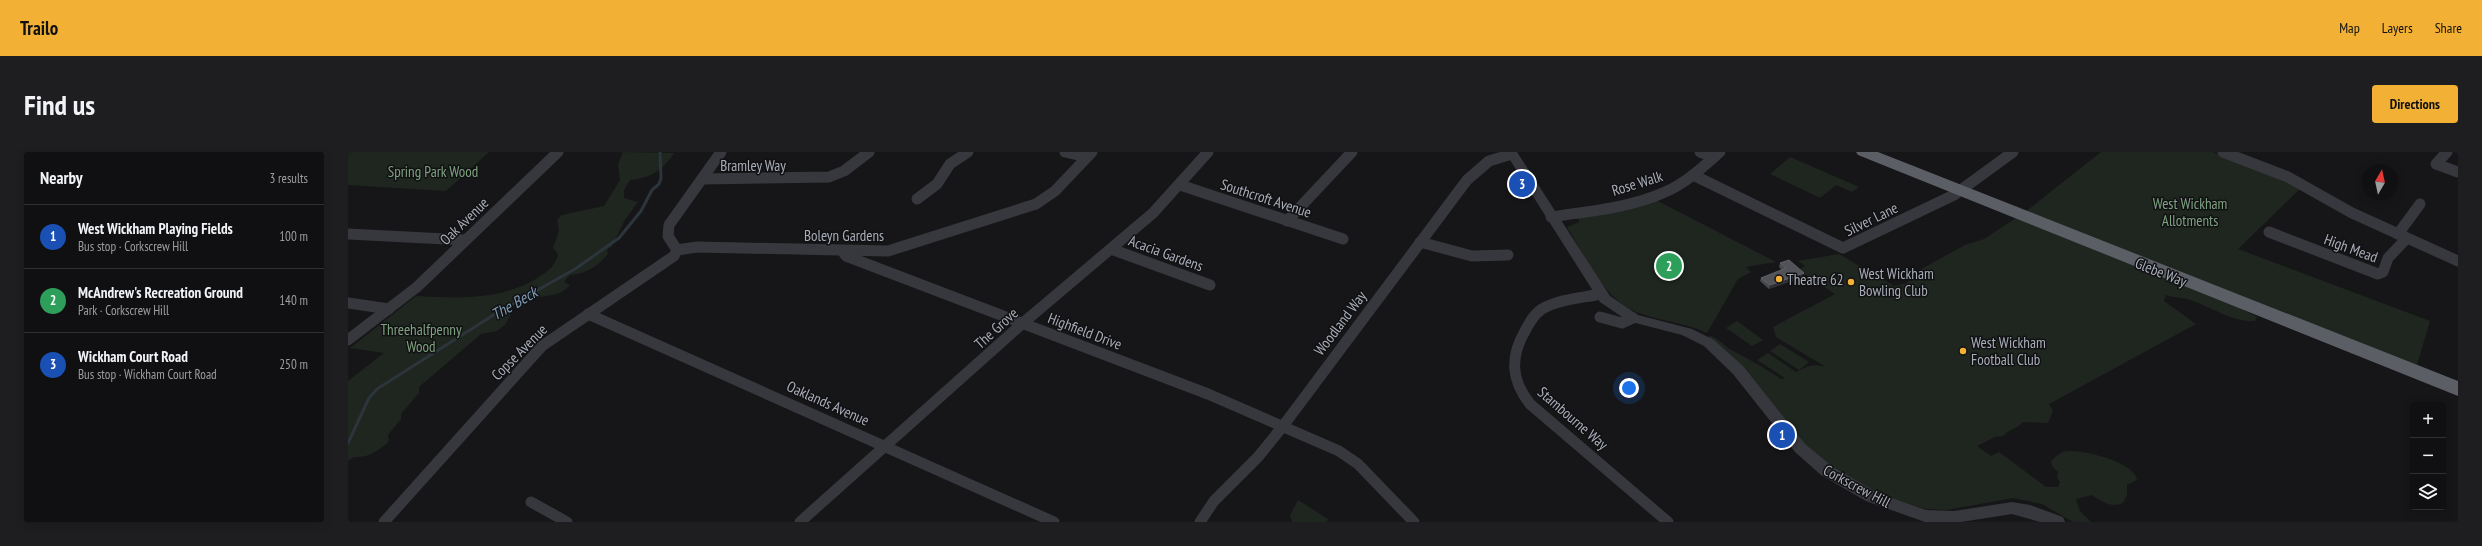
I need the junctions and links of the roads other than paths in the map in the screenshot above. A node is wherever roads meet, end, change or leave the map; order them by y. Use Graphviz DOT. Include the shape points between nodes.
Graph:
graph roads {
  1 [pos="558,152"];
  2 [pos="722,152"];
  3 [pos="869,152"];
  4 [pos="968,152"];
  5 [pos="1065,152"];
  6 [pos="1208,152"];
  7 [pos="1352,152"];
  8 [pos="1700,152"];
  9 [pos="1864,152"];
  10 [pos="2014,152"];
  11 [pos="2223,152"];
  12 [pos="2251,152"];
  13 [pos="2447,152"];
  14 [pos="1511,153"];
  15 [pos="1089,154"];
  16 [pos="1717,155"];
  17 [pos="2243,159"];
  18 [pos="2458,172"];
  19 [pos="1693,175"];
  20 [pos="702,179"];
  21 [pos="1180,185"];
  22 [pos="1960,191"];
  23 [pos="917,198"];
  24 [pos="2420,204"];
  25 [pos="1551,217"];
  26 [pos="1287,221"];
  27 [pos="2269,232"];
  28 [pos="348,234"];
  29 [pos="2402,236"];
  30 [pos="1343,239"];
  31 [pos="466,240"];
  32 [pos="1420,242"];
  33 [pos="1112,249"];
  34 [pos="677,250"];
  35 [pos="888,251"];
  36 [pos="843,252"];
  37 [pos="1508,255"];
  38 [pos="2458,261"];
  39 [pos="875,267"];
  40 [pos="1210,285"];
  41 [pos="1601,294"];
  42 [pos="348,303"];
  43 [pos="389,309"];
  44 [pos="588,314"];
  45 [pos="1600,317"];
  46 [pos="1633,318"];
  47 [pos="1023,323"];
  48 [pos="348,340"];
  49 [pos="2458,389"];
  50 [pos="1283,426"];
  51 [pos="886,447"];
  52 [pos="531,502"];
  53 [pos="384,522"];
  54 [pos="568,522"];
  55 [pos="800,522"];
  56 [pos="1054,522"];
  57 [pos="1200,522"];
  58 [pos="1414,522"];
  59 [pos="1668,522"];
  60 [pos="2057,522"];
  1 -- 31 [label="street, Oak Avenue"];
  2 -- 20 [label="street"];
  3 -- 20 [label="street, Bramley Way" via="844,171 829,178"];
  4 -- 23 [label="street" via="950,164 937,184"];
  5 -- 15 [label="street"];
  6 -- 21 [label="street, The Grove"];
  7 -- 26 [label="street"];
  8 -- 16 [label="street"];
  9 -- 22 [label="highway, Glebe Way"];
  10 -- 22 [label="street, Silver Lane"];
  11 -- 17 [label="street"];
  12 -- 17 [label="street"];
  13 -- 18 [label="street" via="2436,164"];
  14 -- 25 [label="street, Corkscrew Hill"];
  14 -- 32 [label="street, Woodland Way" via="1494,158 1474,172"];
  15 -- 35 [label="street, Boleyn Gardens" via="1050,195 1020,210"];
  16 -- 19 [label="street, Rose Walk"];
  17 -- 29 [label="street" via="2295,181 2342,208"];
  19 -- 22 [label="street, Silver Lane" via="1843,248"];
  19 -- 25 [label="street, Rose Walk" via="1658,195"];
  20 -- 34 [label="street" via="670,223 668,232"];
  21 -- 26 [label="street, Southcroft Avenue"];
  21 -- 33 [label="street, The Grove"];
  22 -- 49 [label="highway, Glebe Way"];
  24 -- 29 [label="street"];
  25 -- 41 [label="street, Corkscrew Hill"];
  26 -- 30 [label="street, Southcroft Avenue"];
  27 -- 29 [label="street, High Mead" via="2378,274 2383,272 2388,258"];
  28 -- 31 [label="street"];
  29 -- 38 [label="street"];
  31 -- 43 [label="street, Oak Avenue"];
  32 -- 37 [label="street" via="1472,256"];
  32 -- 50 [label="street, Woodland Way"];
  33 -- 40 [label="street, Acacia Gardens"];
  33 -- 47 [label="street, The Grove"];
  34 -- 36 [label="street, Boleyn Gardens" via="713,248"];
  34 -- 44 [label="street, Copse Avenue" via="670,260"];
  35 -- 36 [label="street, Boleyn Gardens"];
  35 -- 39 [label="street"];
  36 -- 39 [label="street, Highfield Drive" via="844,255"];
  39 -- 47 [label="street, Highfield Drive"];
  41 -- 46 [label="street, Corkscrew Hill" via="1613,306"];
  41 -- 59 [label="street, Stambourne Way" via="1548,306 1536,313 1513,356 1513,375 1521,393 1530,404"];
  42 -- 43 [label="street"];
  43 -- 48 [label="street, Oak Avenue"];
  44 -- 51 [label="street, Oaklands Avenue"];
  44 -- 53 [label="street, Copse Avenue" via="540,347"];
  45 -- 46 [label="street" via="1622,323"];
  46 -- 60 [label="street, Corkscrew Hill" via="1688,332 1708,344 1738,370 1812,460 1836,478 1869,495 1904,510 1931,516 1954,517 1996,508 2012,508 2030,511"];
  47 -- 50 [label="street, Highfield Drive" via="1208,394"];
  47 -- 51 [label="street, The Grove"];
  50 -- 57 [label="street, Woodland Way" via="1258,457 1214,501"];
  50 -- 58 [label="street, Highfield Drive" via="1351,458"];
  51 -- 55 [label="street, The Grove"];
  51 -- 56 [label="street, Oaklands Avenue"];
  52 -- 54 [label="street"];
}
